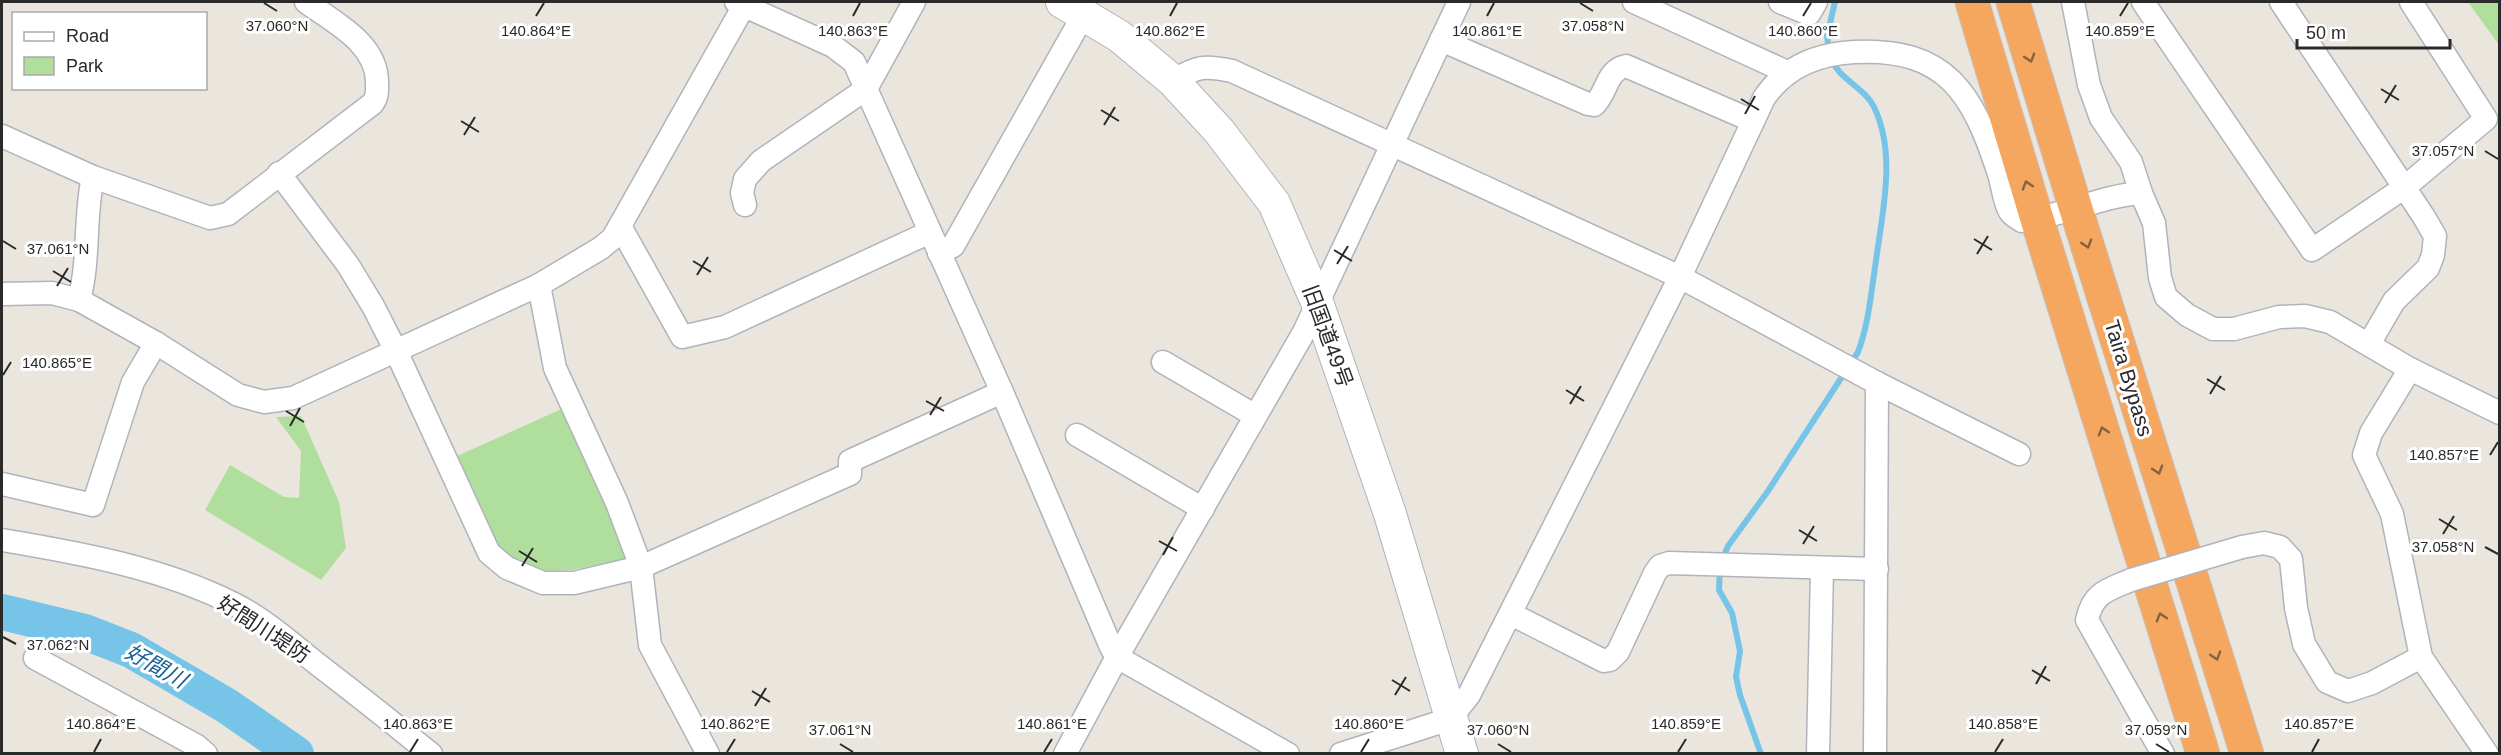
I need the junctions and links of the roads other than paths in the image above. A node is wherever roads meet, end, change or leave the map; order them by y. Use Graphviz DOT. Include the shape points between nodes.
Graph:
graph roads {
  1 [pos="306,2"];
  2 [pos="914,2"];
  3 [pos="1459,2"];
  4 [pos="1634,2"];
  5 [pos="1780,2"];
  6 [pos="1816,2"];
  7 [pos="1972,2"];
  8 [pos="2013,2"];
  9 [pos="2073,2"];
  10 [pos="2143,2"];
  11 [pos="2281,2"];
  12 [pos="2411,2"];
  13 [pos="742,3"];
  14 [pos="1071,5"];
  15 [pos="1441,40"];
  16 [pos="1787,72"];
  17 [pos="1173,81"];
  18 [pos="866,89"];
  19 [pos="1753,121"];
  20 [pos="2,136"];
  21 [pos="1392,147"];
  22 [pos="279,173"];
  23 [pos="93,177"];
  24 [pos="2405,187"];
  25 [pos="2141,193"];
  26 [pos="745,205"];
  27 [pos="2075,206"];
  28 [pos="2037,219"];
  29 [pos="620,226"];
  30 [pos="930,232"];
  31 [pos="939,253"];
  32 [pos="1680,277"];
  33 [pos="539,285"];
  34 [pos="2,294"];
  35 [pos="79,300"];
  36 [pos="1317,302"];
  37 [pos="156,344"];
  38 [pos="2368,344"];
  39 [pos="396,351"];
  40 [pos="1162,362"];
  41 [pos="2410,369"];
  42 [pos="1877,383"];
  43 [pos="1002,392"];
  44 [pos="2499,412"];
  45 [pos="1254,415"];
  46 [pos="1077,435"];
  47 [pos="2019,454"];
  48 [pos="2,484"];
  49 [pos="1203,509"];
  50 [pos="2,540"];
  51 [pos="641,567"];
  52 [pos="1822,569"];
  53 [pos="1877,569"];
  54 [pos="1511,614"];
  55 [pos="1117,657"];
  56 [pos="2421,657"];
  57 [pos="34,658"];
  58 [pos="1450,719"];
  59 [pos="206,753"];
  60 [pos="431,753"];
  61 [pos="708,753"];
  62 [pos="1065,753"];
  63 [pos="1288,753"];
  64 [pos="1341,753"];
  65 [pos="1461,753"];
  66 [pos="1818,753"];
  67 [pos="1875,753"];
  68 [pos="2163,753"];
  69 [pos="2203,753"];
  70 [pos="2247,753"];
  71 [pos="2487,753"];
  1 -- 22 [label="street" via="367,50 377,77 377,96 372,104"];
  2 -- 18 [label="street"];
  3 -- 15 [label="street"];
  4 -- 16 [label="street"];
  5 -- 6 [label="street" via="1809,14"];
  28 -- 7 [label="highway, Taira Bypass, one-way"];
  8 -- 27 [label="highway, Taira Bypass, one-way"];
  9 -- 25 [label="street" via="2089,85 2101,118 2131,162"];
  10 -- 24 [label="street" via="2312,250"];
  11 -- 24 [label="street"];
  12 -- 24 [label="street" via="2486,119"];
  13 -- 18 [label="street" via="846,53"];
  13 -- 29 [label="street"];
  14 -- 17 [label="street, 旧国道49号" via="1119,36"];
  14 -- 31 [label="street" via="953,246"];
  15 -- 19 [label="street" via="1588,104 1598,101 1611,76 1626,66"];
  15 -- 21 [label="street"];
  16 -- 19 [label="street" via="1773,84"];
  16 -- 28 [label="street" via="1824,57 1867,52 1916,59 1938,69 1965,95 1987,136 2010,212 2022,221"];
  17 -- 21 [label="street" via="1193,68 1232,71"];
  17 -- 36 [label="street, 旧国道49号" via="1219,131 1274,203"];
  18 -- 26 [label="street" via="761,160 745,179"];
  18 -- 30 [label="street"];
  19 -- 32 [label="street"];
  20 -- 23 [label="street"];
  21 -- 32 [label="street"];
  21 -- 36 [label="street"];
  22 -- 23 [label="street" via="228,214 210,218"];
  22 -- 39 [label="street" via="348,265"];
  23 -- 35 [label="street"];
  24 -- 38 [label="street" via="2435,236 2433,255 2428,268 2394,301"];
  25 -- 27 [label="street" via="2120,194"];
  25 -- 38 [label="street" via="2154,223 2166,297 2187,315 2213,329 2234,329 2279,316 2305,316 2330,322"];
  27 -- 28 [label="street"];
  27 -- 70 [label="highway, Taira Bypass, one-way"];
  69 -- 28 [label="highway, Taira Bypass, one-way"];
  29 -- 30 [label="street" via="681,337 725,327"];
  29 -- 33 [label="street" via="601,248"];
  30 -- 31 [label="street"];
  31 -- 43 [label="street"];
  32 -- 42 [label="street"];
  32 -- 54 [label="street"];
  33 -- 39 [label="street"];
  33 -- 51 [label="street" via="555,368 617,503"];
  34 -- 35 [label="street" via="52,293"];
  35 -- 37 [label="street"];
  36 -- 45 [label="street" via="1304,332"];
  36 -- 58 [label="street, 旧国道49号" via="1390,514"];
  37 -- 39 [label="street" via="238,395 264,402 293,398"];
  37 -- 48 [label="street" via="133,382 93,505"];
  38 -- 41 [label="street"];
  39 -- 51 [label="street" via="489,553 507,568 543,583 574,583"];
  40 -- 45 [label="street"];
  41 -- 44 [label="street"];
  41 -- 56 [label="street" via="2371,433 2364,455 2392,514"];
  42 -- 47 [label="street"];
  42 -- 53 [label="street"];
  43 -- 51 [label="street" via="850,461 850,474"];
  43 -- 55 [label="street"];
  45 -- 49 [label="street"];
  46 -- 49 [label="street"];
  49 -- 55 [label="street"];
  50 -- 60 [label="street, 好間川堤防" via="149,572 236,605 289,641"];
  51 -- 61 [label="street" via="650,645"];
  52 -- 53 [label="street"];
  52 -- 54 [label="street" via="1710,563 1660,566 1618,652 1604,661"];
  52 -- 66 [label="street"];
  53 -- 67 [label="street"];
  54 -- 58 [label="street" via="1469,695"];
  55 -- 62 [label="street"];
  55 -- 63 [label="street"];
  56 -- 68 [label="street, bridge" via="2348,691 2327,682 2304,644 2291,559 2280,547 2264,543 2242,547 2131,580 2100,593 2090,606 2088,620"];
  56 -- 71 [label="street"];
  57 -- 59 [label="street"];
  58 -- 64 [label="street"];
  58 -- 65 [label="street, 旧国道49号"];
}
